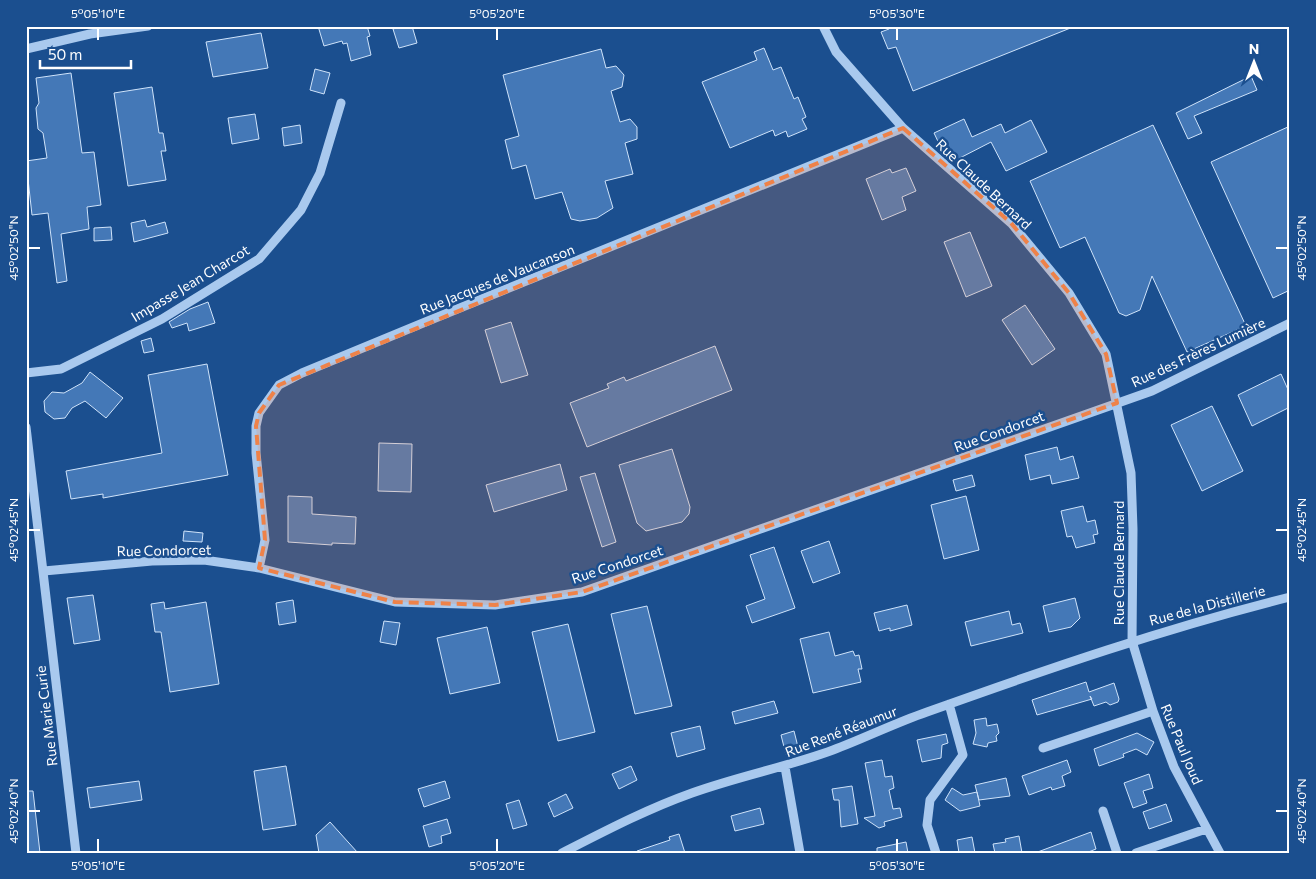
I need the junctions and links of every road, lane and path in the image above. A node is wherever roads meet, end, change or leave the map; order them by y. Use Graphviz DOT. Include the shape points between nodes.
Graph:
graph roads {
  1 [pos="148,26"];
  2 [pos="823,26"];
  3 [pos="26,49"];
  4 [pos="341,103"];
  5 [pos="903,128"];
  6 [pos="1290,323"];
  7 [pos="26,373"];
  8 [pos="1117,403"];
  9 [pos="26,427"];
  10 [pos="259,568"];
  11 [pos="44,571"];
  12 [pos="1290,598"];
  13 [pos="1132,641"];
  14 [pos="949,704"];
  15 [pos="1153,711"];
  16 [pos="1043,748"];
  17 [pos="785,767"];
  18 [pos="1103,810"];
  19 [pos="1206,829"];
  20 [pos="76,853"];
  21 [pos="562,853"];
  22 [pos="800,853"];
  23 [pos="936,853"];
  24 [pos="1117,853"];
  25 [pos="1136,853"];
  26 [pos="1220,853"];
  1 -- 3 [label="street" via="90,34"];
  2 -- 5 [label="street, Rue Claude Bernard" via="836,52"];
  4 -- 7 [label="street, Impasse Jean Charcot" via="320,173 301,210 258,259 162,319 61,369"];
  5 -- 8 [label="street, Rue Claude Bernard" via="1010,223 1069,293 1106,354"];
  5 -- 10 [label="street, Rue Jacques de Vaucanson" via="279,385 259,413 256,426 265,540"];
  6 -- 8 [label="street, Rue des Frères Lumière" via="1152,391"];
  8 -- 10 [label="street, Rue Condorcet" via="582,592 495,605 395,602"];
  8 -- 13 [label="street, Rue Claude Bernard" via="1131,473"];
  9 -- 11 [label="street, Rue Marie Curie"];
  10 -- 11 [label="street, Rue Condorcet" via="204,560 152,561"];
  11 -- 20 [label="street, Rue Marie Curie"];
  12 -- 13 [label="street, Rue de la Distillerie" via="1204,618"];
  13 -- 14 [label="street, Rue René Réaumur"];
  13 -- 15 [label="street, Rue Paul Joud"];
  14 -- 17 [label="street, Rue René Réaumur"];
  14 -- 23 [label="street" via="963,755 930,800 927,825"];
  15 -- 16 [label="street"];
  15 -- 19 [label="street, Rue Paul Joud" via="1174,767"];
  17 -- 21 [label="street, Rue René Réaumur" via="694,792 641,813"];
  17 -- 22 [label="street"];
  18 -- 24 [label="street"];
  19 -- 25 [label="street"];
  19 -- 26 [label="street, Rue Paul Joud"];
}
